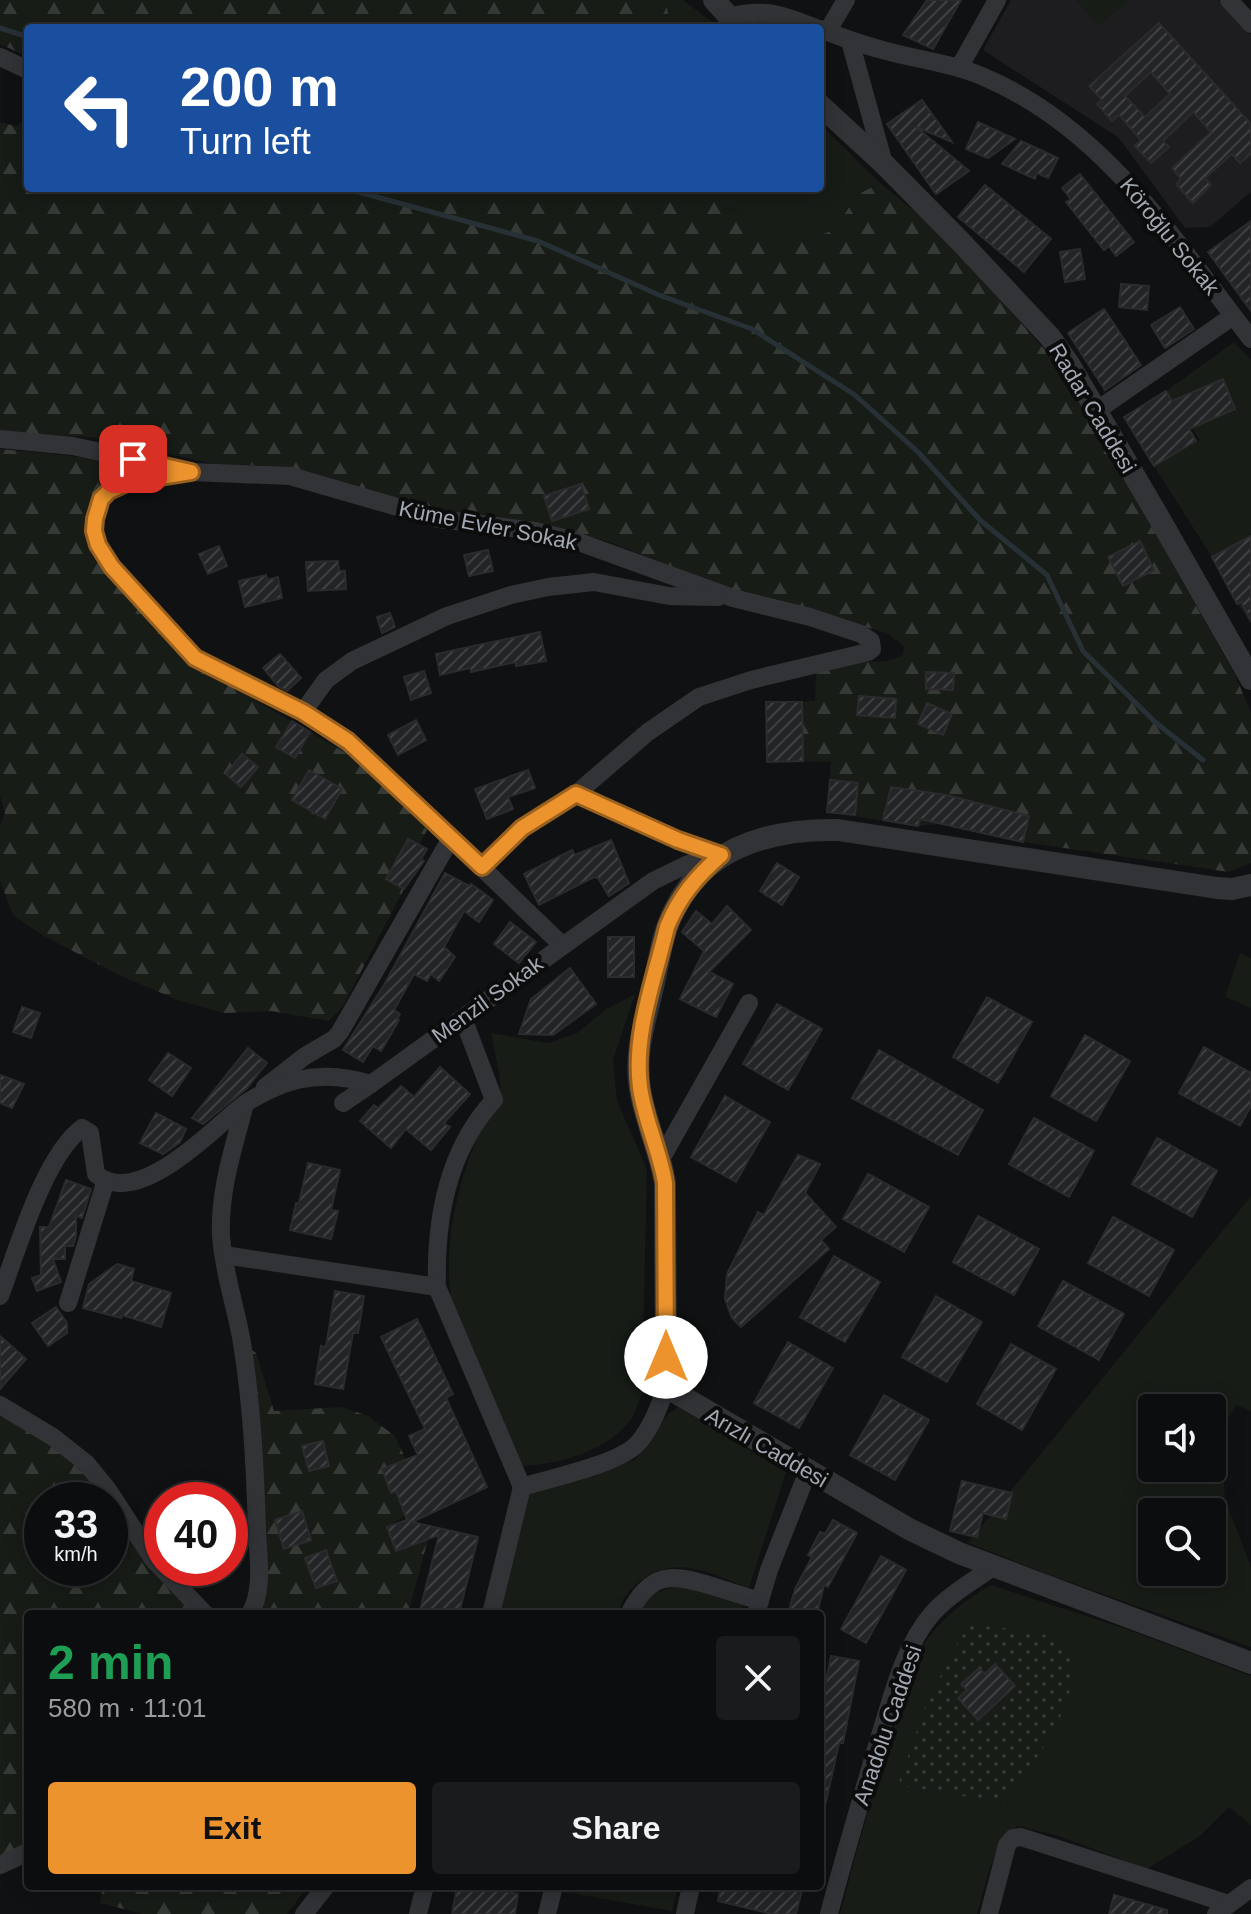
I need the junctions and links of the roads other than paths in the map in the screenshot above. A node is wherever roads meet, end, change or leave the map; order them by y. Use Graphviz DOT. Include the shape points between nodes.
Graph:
graph roads {
  1 [pos="846,0"];
  2 [pos="997,0"];
  3 [pos="1229,0"];
  4 [pos="727,15"];
  5 [pos="804,24"];
  6 [pos="1251,24"];
  7 [pos="824,26"];
  8 [pos="824,31"];
  9 [pos="850,41"];
  10 [pos="0,57"];
  11 [pos="24,68"];
  12 [pos="959,68"];
  13 [pos="824,109"];
  14 [pos="884,164"];
  15 [pos="1233,316"];
  16 [pos="1251,339"];
  17 [pos="1096,411"];
  18 [pos="0,439"];
  19 [pos="191,472"];
  20 [pos="733,598"];
  21 [pos="1251,679"];
  22 [pos="303,712"];
  23 [pos="576,794"];
  24 [pos="451,838"];
  25 [pos="721,855"];
  26 [pos="482,867"];
  27 [pos="1251,885"];
  28 [pos="562,945"];
  29 [pos="749,1003"];
  30 [pos="463,1018"];
  31 [pos="371,1084"];
  32 [pos="343,1103"];
  33 [pos="245,1104"];
  34 [pos="661,1159"];
  35 [pos="106,1180"];
  36 [pos="224,1255"];
  37 [pos="437,1287"];
  38 [pos="0,1296"];
  39 [pos="68,1303"];
  40 [pos="666,1387"];
  41 [pos="0,1405"];
  42 [pos="808,1471"];
  43 [pos="522,1487"];
  44 [pos="993,1567"];
  45 [pos="758,1607"];
  46 [pos="201,1610"];
  47 [pos="252,1610"];
  48 [pos="492,1610"];
  49 [pos="631,1610"];
  50 [pos="1251,1663"];
  51 [pos="24,1854"];
  52 [pos="0,1865"];
  53 [pos="1251,1888"];
  54 [pos="323,1890"];
  55 [pos="424,1890"];
  56 [pos="553,1890"];
  57 [pos="690,1890"];
  58 [pos="1222,1909"];
  59 [pos="304,1914"];
  60 [pos="418,1914"];
  61 [pos="547,1914"];
  62 [pos="685,1914"];
  63 [pos="829,1914"];
  64 [pos="989,1914"];
  1 -- 7 [label="street"];
  2 -- 12 [label="street"];
  3 -- 6 [label="street"];
  4 -- 5 [label="street, Köroğlu Sokak" via="767,11"];
  8 -- 9 [label="street, Köroğlu Sokak"];
  9 -- 12 [label="street, Köroğlu Sokak"];
  9 -- 14 [label="street"];
  10 -- 11 [label="street"];
  12 -- 15 [label="street, Köroğlu Sokak" via="1017,94 1117,171"];
  13 -- 14 [label="street, Radar Caddesi"];
  14 -- 17 [label="street, Radar Caddesi" via="1050,337"];
  15 -- 16 [label="street, Köroğlu Sokak"];
  15 -- 17 [label="street"];
  17 -- 21 [label="street, Radar Caddesi"];
  18 -- 19 [label="street, Küme Evler Sokak" via="73,446"];
  19 -- 20 [label="street, Küme Evler Sokak" via="290,476 439,519 535,531 589,545"];
  19 -- 22 [label="street, Küme Evler Sokak" via="129,482 109,491 95,519 98,545 195,658"];
  20 -- 22 [label="street, Küme Evler Sokak" via="669,596 594,582 511,595 447,616 352,661 326,680"];
  20 -- 23 [label="street, Küme Evler Sokak" via="861,634 872,649 699,697 648,732"];
  22 -- 24 [label="street, Küme Evler Sokak" via="365,755"];
  23 -- 25 [label="street"];
  23 -- 26 [label="street, Küme Evler Sokak" via="522,828"];
  24 -- 26 [label="street, Küme Evler Sokak"];
  24 -- 33 [label="street" via="340,1032"];
  25 -- 27 [label="street" via="786,832 838,830 1217,888"];
  25 -- 28 [label="street, Menzil Sokak" via="653,881"];
  25 -- 34 [label="street" via="700,873 667,927 640,1044 640,1090"];
  26 -- 28 [label="street, Küme Evler Sokak"];
  28 -- 30 [label="street, Menzil Sokak"];
  29 -- 34 [label="street"];
  30 -- 31 [label="street, Menzil Sokak"];
  30 -- 37 [label="street" via="494,1100 463,1140 453,1166 440,1221"];
  31 -- 32 [label="street, Menzil Sokak"];
  31 -- 33 [label="street" via="335,1076 299,1080"];
  33 -- 35 [label="street" via="160,1170 122,1184"];
  33 -- 36 [label="street" via="222,1210"];
  34 -- 40 [label="street" via="667,1209"];
  35 -- 38 [label="street" via="96,1174 90,1133 82,1128 57,1158 39,1192"];
  35 -- 39 [label="street"];
  36 -- 37 [label="street"];
  36 -- 47 [label="street" via="241,1338 254,1452 259,1564"];
  37 -- 43 [label="street"];
  40 -- 42 [label="street, Arızlı Caddesi"];
  40 -- 43 [label="street" via="648,1430 631,1451"];
  41 -- 46 [label="street" via="86,1463 147,1552"];
  42 -- 44 [label="street, Arızlı Caddesi" via="909,1529"];
  42 -- 45 [label="street"];
  43 -- 48 [label="street"];
  44 -- 50 [label="street, Arızlı Caddesi"];
  44 -- 63 [label="street, Anadolu Caddesi" via="946,1600 911,1646"];
  45 -- 49 [label="street" via="687,1578 669,1576 653,1581"];
  51 -- 52 [label="street"];
  53 -- 58 [label="street"];
  54 -- 59 [label="street"];
  55 -- 60 [label="street"];
  56 -- 61 [label="street"];
  57 -- 62 [label="street"];
  58 -- 64 [label="street" via="1021,1837 1007,1845"];
}
